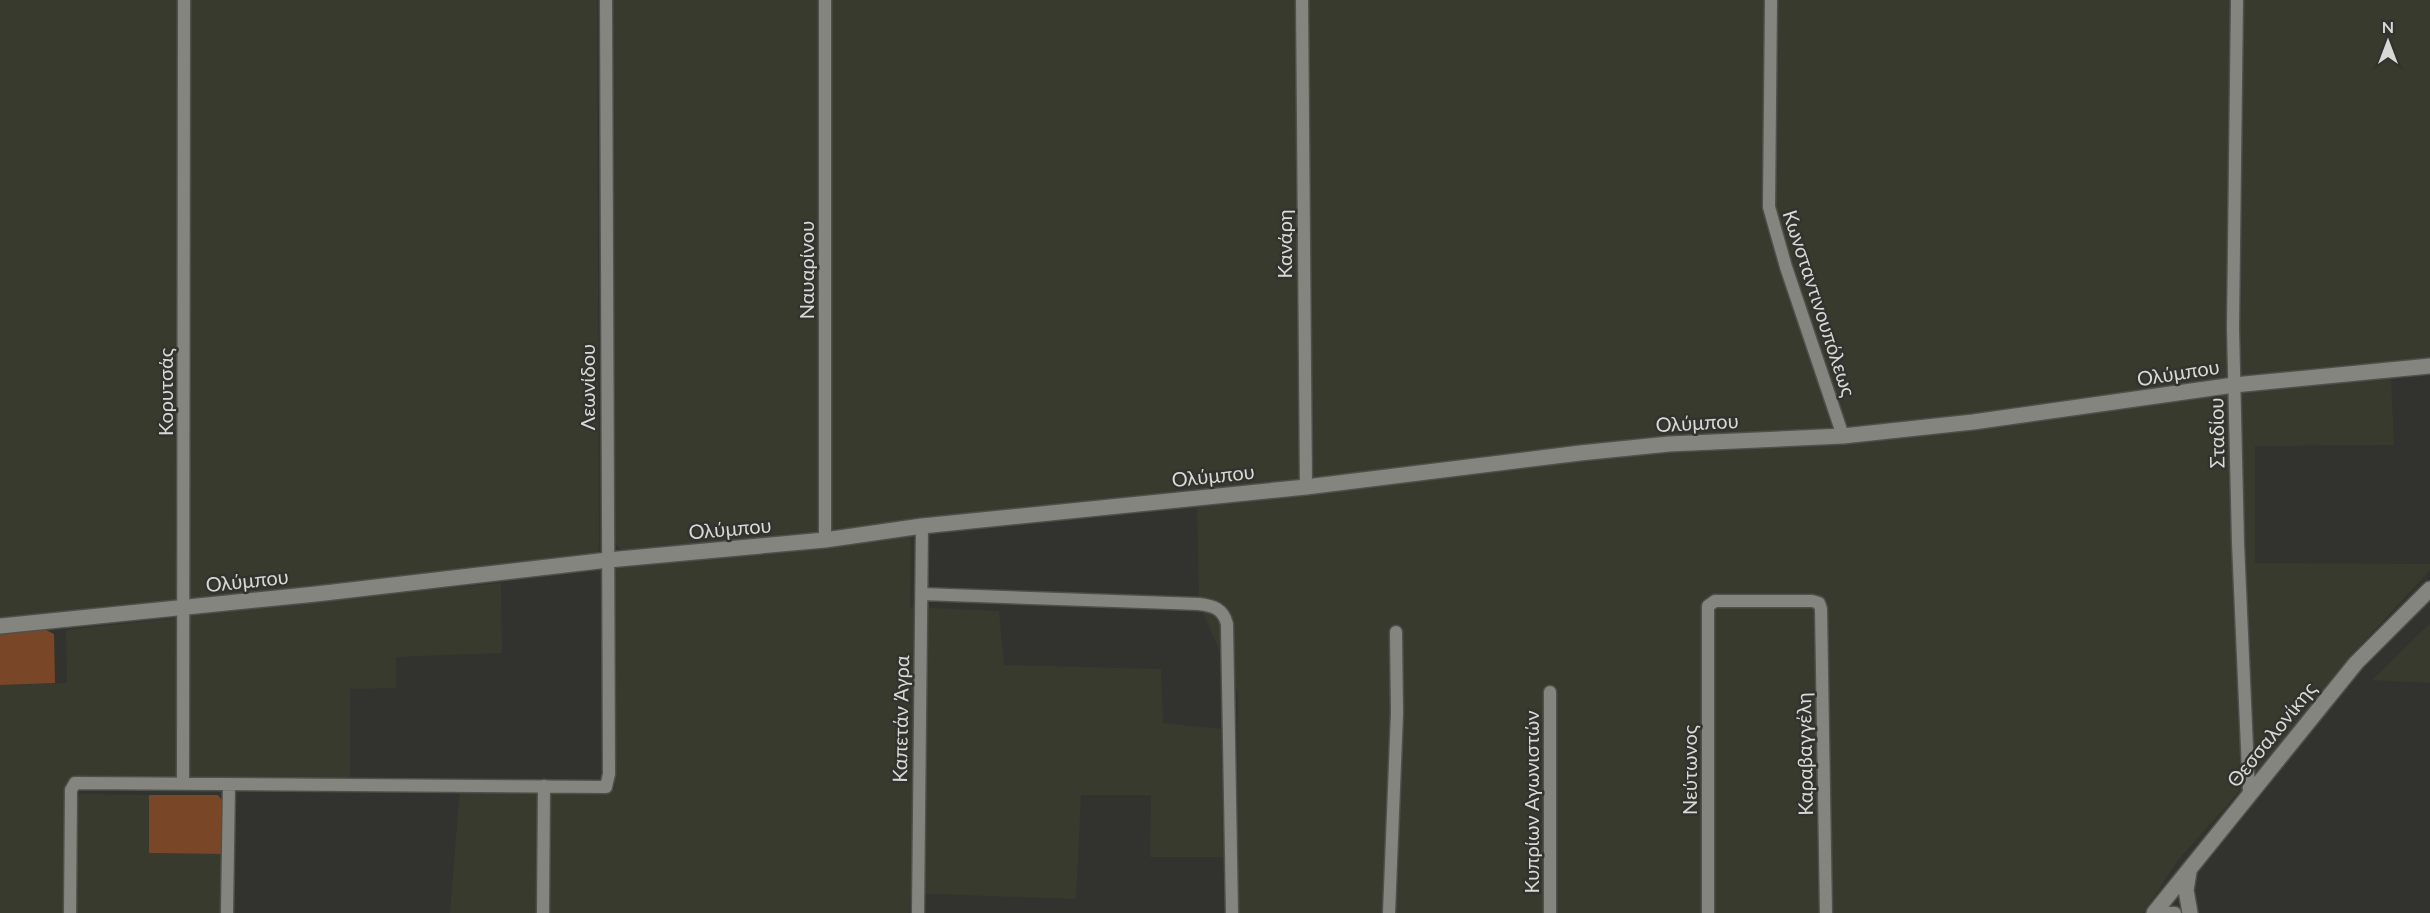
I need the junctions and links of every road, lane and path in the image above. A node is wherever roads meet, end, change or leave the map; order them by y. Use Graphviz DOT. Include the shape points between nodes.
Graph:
graph roads {
  1 [pos="184,0"];
  2 [pos="606,0"];
  3 [pos="825,0"];
  4 [pos="1302,0"];
  5 [pos="1771,0"];
  6 [pos="2237,0"];
  7 [pos="2430,366"];
  8 [pos="2234,385"];
  9 [pos="1843,436"];
  10 [pos="1305,487"];
  11 [pos="922,526"];
  12 [pos="825,540"];
  13 [pos="608,560"];
  14 [pos="2430,589"];
  15 [pos="922,594"];
  16 [pos="185,607"];
  17 [pos="0,626"];
  18 [pos="1707,626"];
  19 [pos="1396,632"];
  20 [pos="1550,692"];
  21 [pos="183,783"];
  22 [pos="229,784"];
  23 [pos="544,786"];
  24 [pos="2249,793"];
  25 [pos="2190,868"];
  26 [pos="70,913"];
  27 [pos="227,913"];
  28 [pos="543,913"];
  29 [pos="918,913"];
  30 [pos="1232,913"];
  31 [pos="1389,913"];
  32 [pos="1550,913"];
  33 [pos="1708,913"];
  34 [pos="1826,913"];
  35 [pos="2154,913"];
  36 [pos="2163,913"];
  37 [pos="2175,913"];
  38 [pos="2190,913"];
  1 -- 16 [label="street, Κορυτσάς"];
  2 -- 13 [label="street, Λεωνίδου"];
  3 -- 12 [label="street, Ναυαρίνου"];
  4 -- 10 [label="street, Κανάρη"];
  5 -- 9 [label="street, Κωνσταντινουπόλεως" via="1769,207"];
  6 -- 8 [label="street, Σταδίου"];
  7 -- 8 [label="street, Ολύμπου"];
  8 -- 9 [label="street, Ολύμπου" via="2046,413"];
  8 -- 24 [label="street, Σταδίου"];
  9 -- 10 [label="street, Ολύμπου" via="1669,444"];
  10 -- 11 [label="street, Ολύμπου"];
  11 -- 12 [label="street, Ολύμπου"];
  11 -- 15 [label="street, Καπετάν Άγρα"];
  12 -- 13 [label="street, Ολύμπου"];
  13 -- 16 [label="street, Ολύμπου"];
  13 -- 23 [label="street, Λεωνίδου" via="606,787"];
  14 -- 24 [label="street, Θεσσαλονίκης" via="2356,663"];
  15 -- 29 [label="street, Καπετάν Άγρα"];
  15 -- 30 [label="street" via="1199,604 1221,611 1227,624"];
  16 -- 17 [label="street, Ολύμπου"];
  16 -- 21 [label="street, Κορυτσάς"];
  18 -- 33 [label="street, Νεύτωνος"];
  18 -- 34 [label="street, Καραβαγγέλη" via="1708,606 1712,602 1819,603"];
  19 -- 31 [label="street" via="1397,713"];
  20 -- 32 [label="street, Κυπρίων Αγωνιστών"];
  21 -- 22 [label="street"];
  21 -- 26 [label="street" via="75,783 71,790"];
  22 -- 23 [label="street"];
  22 -- 27 [label="street"];
  23 -- 28 [label="street"];
  24 -- 25 [label="street, Θεσσαλονίκης"];
  25 -- 35 [label="street, Θεσσαλονίκης"];
  25 -- 38 [label="street" via="2186,890"];
  36 -- 37 [label="street"];
}
